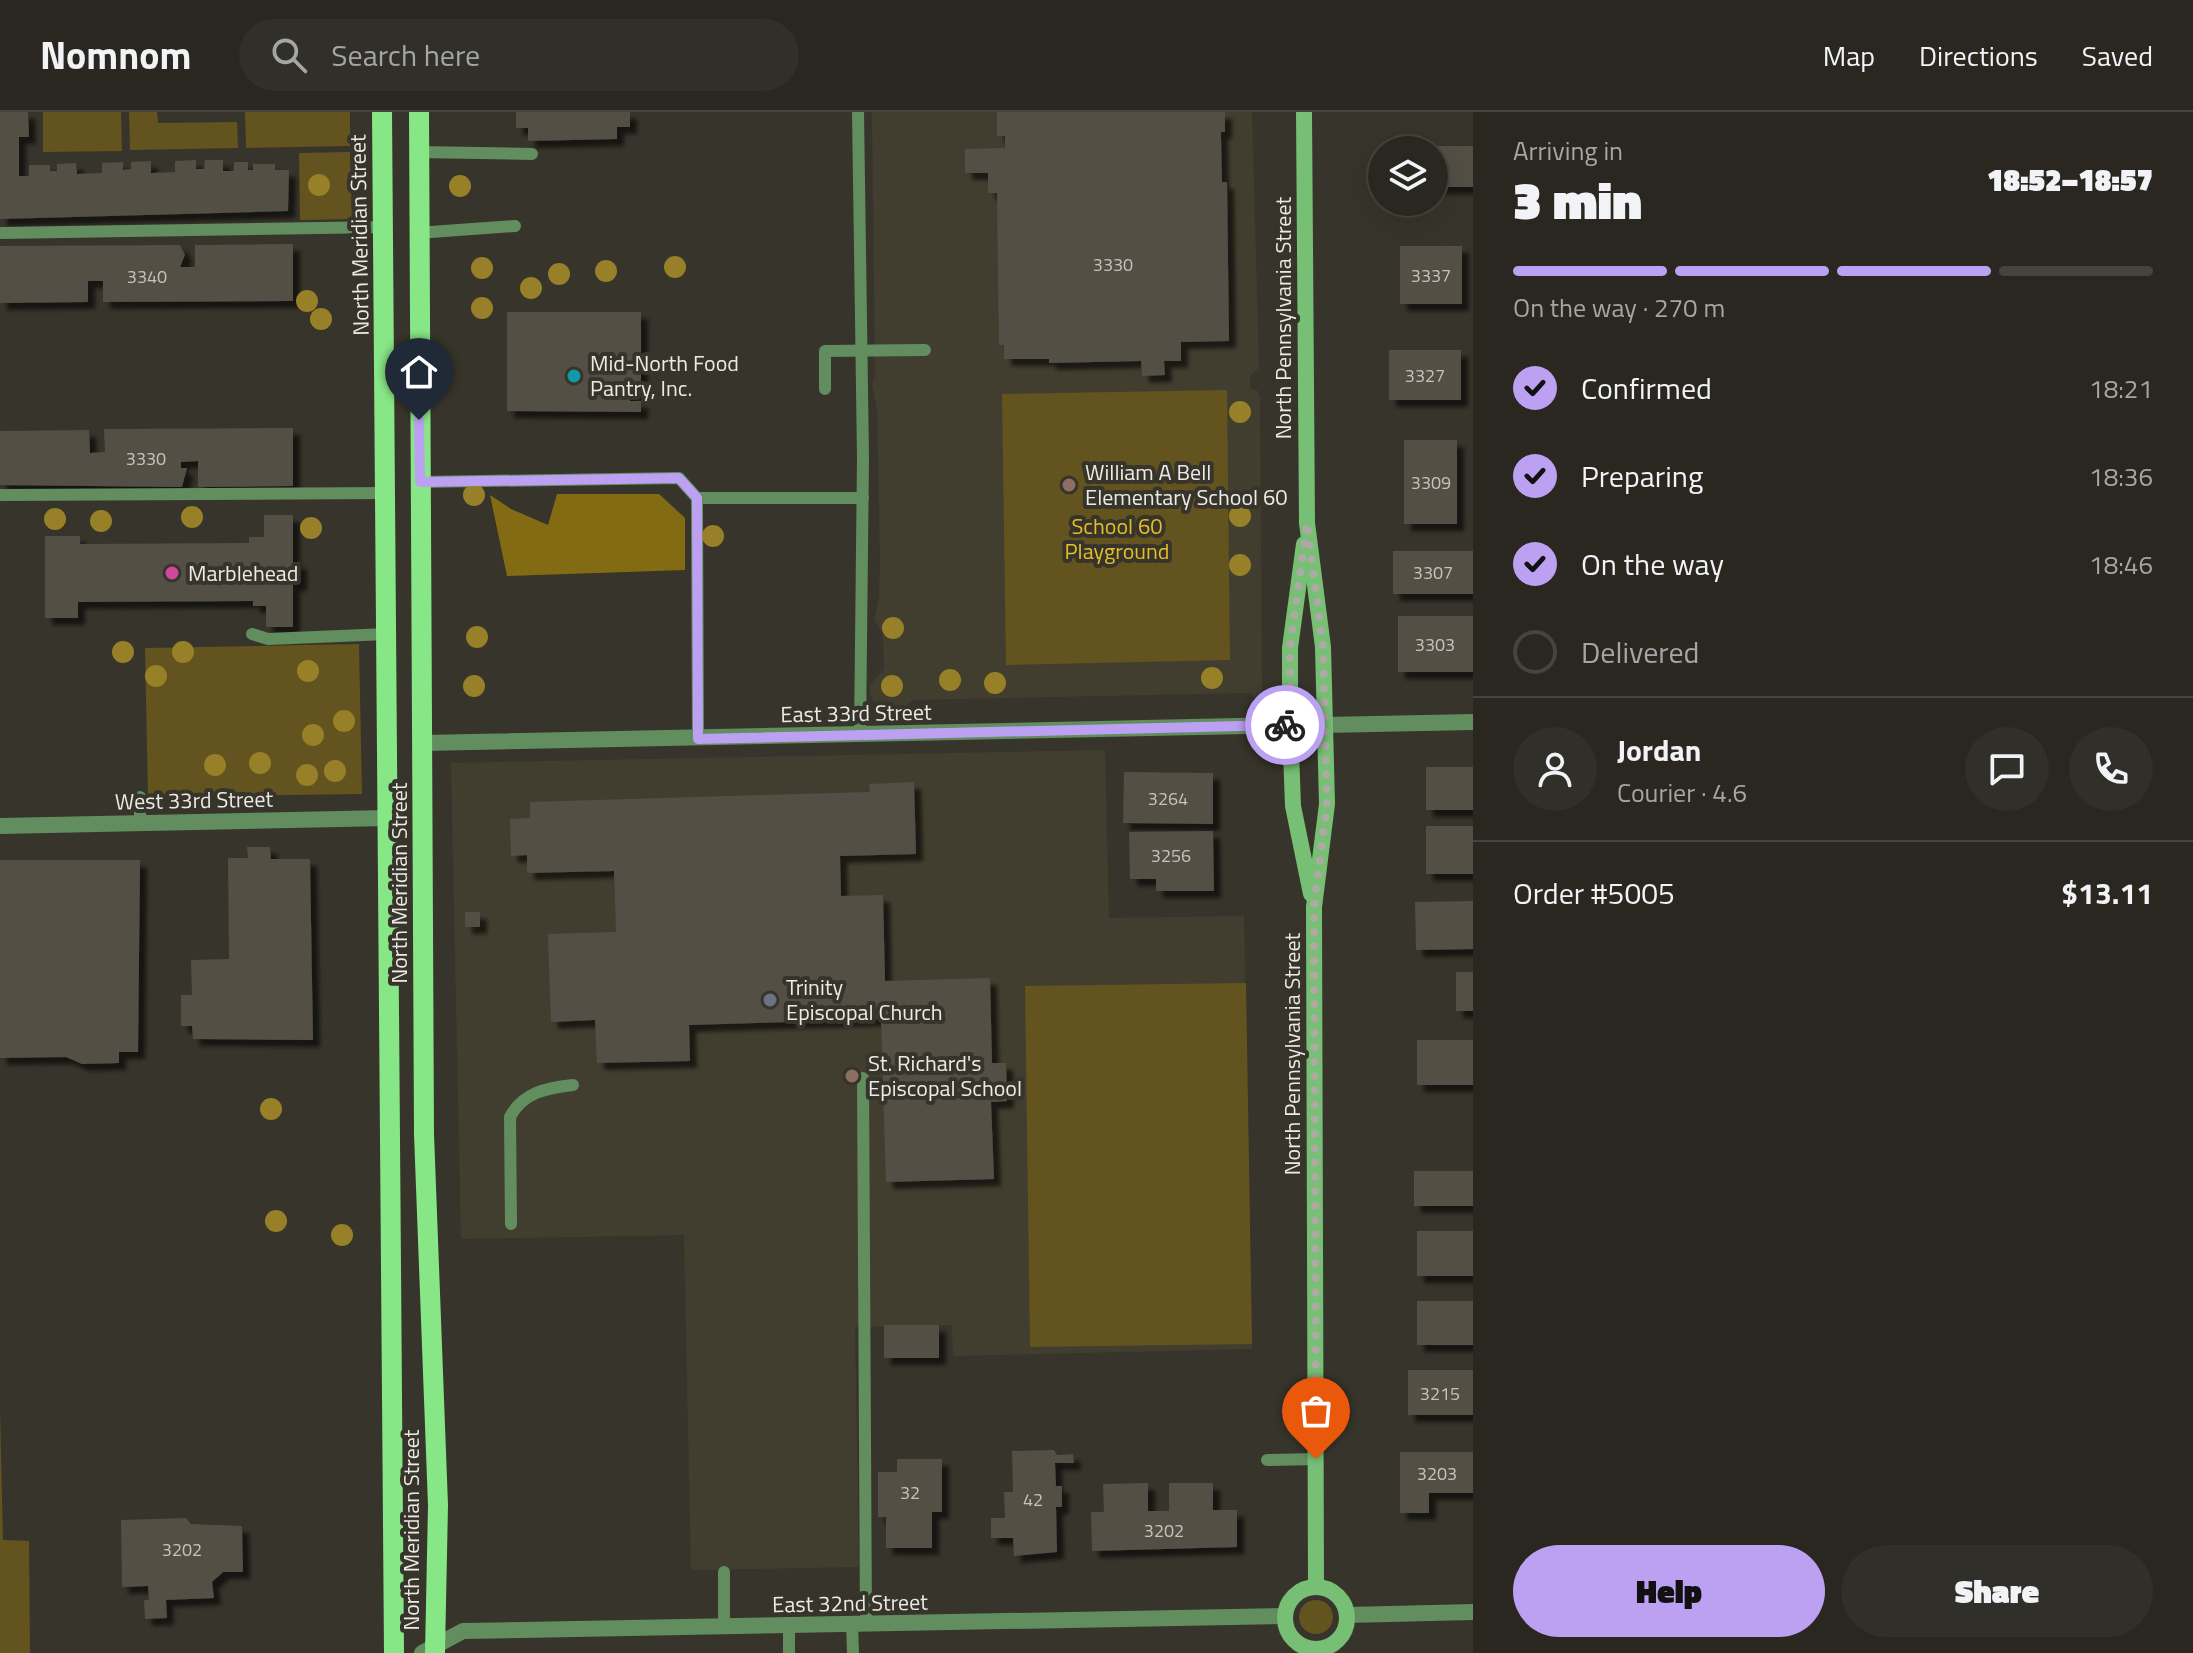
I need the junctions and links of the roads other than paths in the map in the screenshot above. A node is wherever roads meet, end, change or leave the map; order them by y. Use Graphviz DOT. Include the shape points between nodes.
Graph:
graph roads {
  1 [pos="382,112"];
  2 [pos="419,112"];
  3 [pos="858,112"];
  4 [pos="1304,112"];
  5 [pos="417,152"];
  6 [pos="532,154"];
  7 [pos="515,226"];
  8 [pos="384,227"];
  9 [pos="0,233"];
  10 [pos="417,233"];
  11 [pos="925,350"];
  12 [pos="861,351"];
  13 [pos="825,389"];
  14 [pos="420,482"];
  15 [pos="387,493"];
  16 [pos="0,495"];
  17 [pos="697,498"];
  18 [pos="863,498"];
  19 [pos="1307,523"];
  20 [pos="252,634"];
  21 [pos="387,634"];
  22 [pos="1473,722"];
  23 [pos="1290,725"];
  24 [pos="1324,725"];
  25 [pos="860,735"];
  26 [pos="698,739"];
  27 [pos="422,743"];
  28 [pos="140,797"];
  29 [pos="389,818"];
  30 [pos="140,823"];
  31 [pos="0,826"];
  32 [pos="1314,907"];
  33 [pos="863,1078"];
  34 [pos="573,1085"];
  35 [pos="511,1224"];
  36 [pos="1316,1459"];
  37 [pos="1267,1460"];
  38 [pos="724,1572"];
  39 [pos="1316,1587"];
  40 [pos="1473,1612"];
  41 [pos="1347,1615"];
  42 [pos="1285,1616"];
  43 [pos="859,1624"];
  44 [pos="789,1626"];
  45 [pos="724,1627"];
  46 [pos="431,1651"];
  47 [pos="1315,1651"];
  48 [pos="394,1653"];
  49 [pos="789,1653"];
  50 [pos="853,1653"];
  1 -- 8 [label="main road, North Meridian Street"];
  2 -- 5 [label="main road, North Meridian Street"];
  3 -- 12 [label="lane"];
  4 -- 19 [label="street, North Pennsylvania Street"];
  5 -- 6 [label="lane"];
  5 -- 10 [label="main road, North Meridian Street"];
  7 -- 10 [label="lane"];
  8 -- 9 [label="lane"];
  8 -- 15 [label="main road, North Meridian Street"];
  10 -- 14 [label="main road, North Meridian Street"];
  11 -- 12 [label="lane"];
  12 -- 13 [label="lane" via="825,351"];
  12 -- 18 [label="lane"];
  14 -- 17 [label="lane" via="679,478"];
  14 -- 27 [label="main road, North Meridian Street"];
  15 -- 16 [label="lane"];
  15 -- 21 [label="main road, North Meridian Street"];
  17 -- 18 [label="lane"];
  17 -- 26 [label="lane"];
  18 -- 25 [label="lane"];
  19 -- 23 [label="street, North Pennsylvania Street" via="1290,648"];
  19 -- 24 [label="street, North Pennsylvania Street" via="1323,647"];
  20 -- 21 [label="lane" via="268,639"];
  21 -- 29 [label="main road, North Meridian Street"];
  22 -- 24 [label="street"];
  23 -- 25 [label="street, East 33rd Street"];
  23 -- 32 [label="street, North Pennsylvania Street" via="1293,806"];
  24 -- 32 [label="street, North Pennsylvania Street" via="1327,804"];
  25 -- 26 [label="street, East 33rd Street"];
  26 -- 27 [label="street, East 33rd Street"];
  27 -- 46 [label="main road, North Meridian Street" via="425,1240 438,1505"];
  28 -- 30 [label="lane"];
  29 -- 30 [label="street, West 33rd Street"];
  29 -- 48 [label="main road, North Meridian Street"];
  30 -- 31 [label="street, West 33rd Street"];
  32 -- 36 [label="street, North Pennsylvania Street"];
  33 -- 43 [label="lane"];
  34 -- 35 [label="lane" via="529,1096 510,1117"];
  36 -- 37 [label="lane"];
  36 -- 39 [label="street, North Pennsylvania Street"];
  38 -- 45 [label="lane"];
  39 -- 41 [label="street" via="1337,1594"];
  39 -- 42 [label="street" via="1296,1594"];
  40 -- 41 [label="street"];
  41 -- 47 [label="street" via="1339,1639"];
  42 -- 43 [label="street, East 32nd Street"];
  42 -- 47 [label="street" via="1295,1641"];
  43 -- 44 [label="street, East 32nd Street"];
  43 -- 50 [label="lane"];
  44 -- 45 [label="street, East 32nd Street"];
  44 -- 49 [label="lane"];
  45 -- 46 [label="street, East 32nd Street" via="463,1631"];
}
